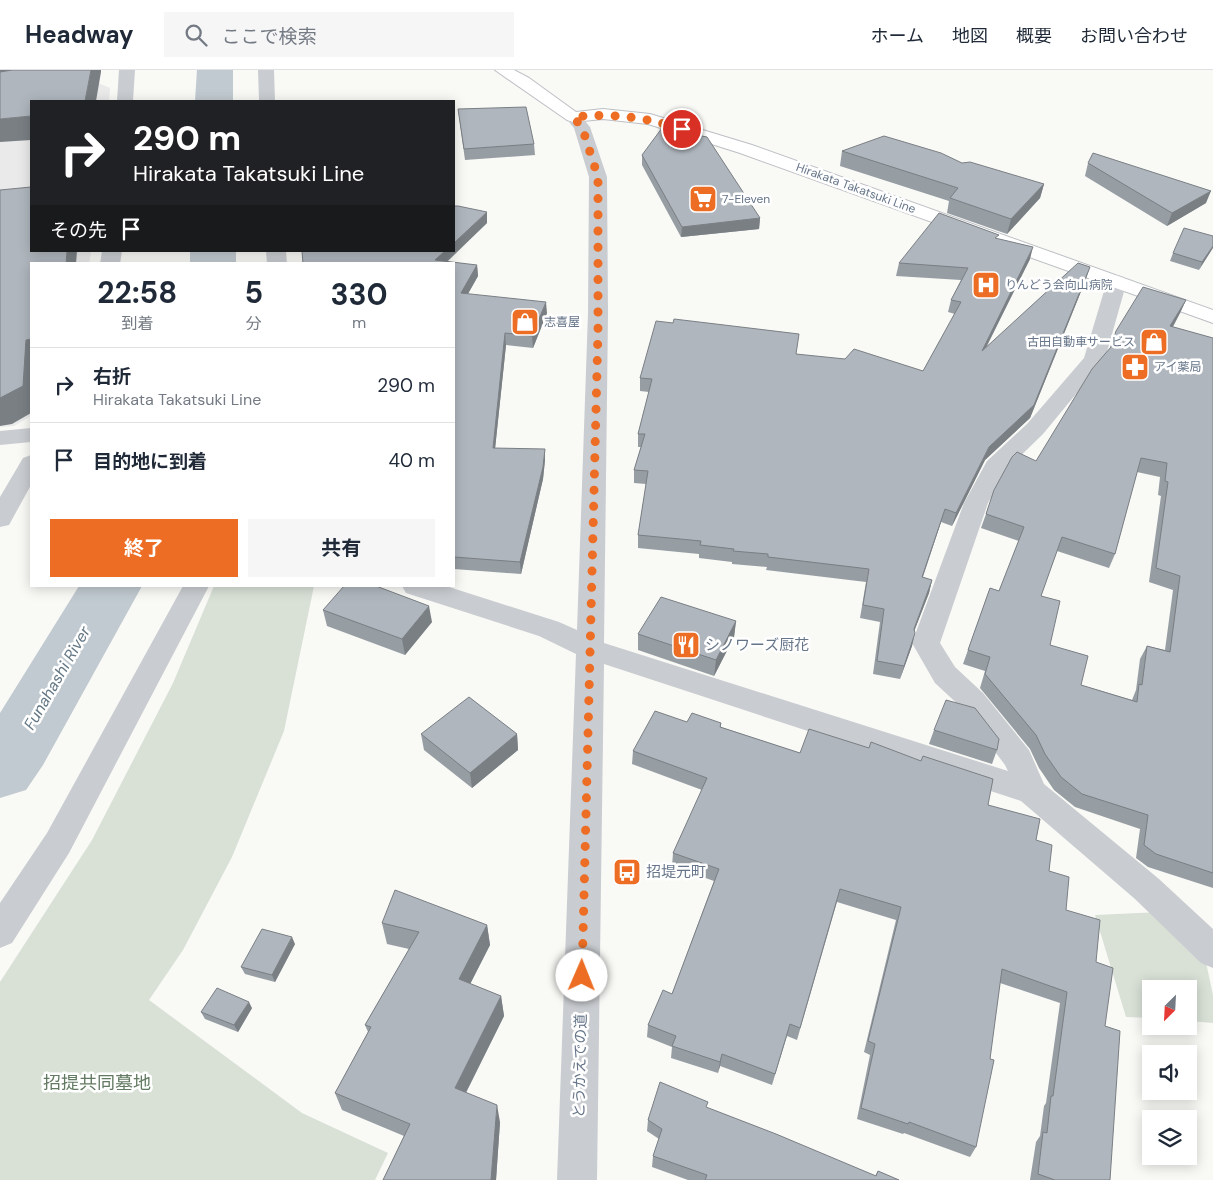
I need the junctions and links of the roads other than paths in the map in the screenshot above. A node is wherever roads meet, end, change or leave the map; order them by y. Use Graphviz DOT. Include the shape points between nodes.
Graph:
graph roads {
  1 [pos="127,70"];
  2 [pos="266,70"];
  3 [pos="503,70"];
  4 [pos="125,100"];
  5 [pos="267,100"];
  6 [pos="573,117"];
  7 [pos="1117,281"];
  8 [pos="1213,316"];
  9 [pos="30,435"];
  10 [pos="0,438"];
  11 [pos="30,465"];
  12 [pos="0,519"];
  13 [pos="195,587"];
  14 [pos="418,587"];
  15 [pos="590,649"];
  16 [pos="1032,792"];
  17 [pos="0,932"];
  18 [pos="1213,952"];
  19 [pos="577,1180"];
  1 -- 4 [label="street"];
  2 -- 5 [label="street"];
  3 -- 6 [label="main road"];
  6 -- 7 [label="main road, Hirakata Takatsuki Line" via="603,114 650,119 756,152"];
  6 -- 15 [label="street, とうかえでの道" via="582,127 598,177 598,330"];
  7 -- 8 [label="main road, Hirakata Takatsuki Line"];
  7 -- 16 [label="street" via="1094,359 1035,429 996,466 976,503 926,643 945,675 973,701 1018,759"];
  9 -- 10 [label="street"];
  11 -- 12 [label="street"];
  13 -- 17 [label="street" via="58,842"];
  14 -- 15 [label="street" via="550,630"];
  15 -- 16 [label="street"];
  15 -- 19 [label="street, とうかえでの道"];
  16 -- 18 [label="street" via="1147,889"];
}
